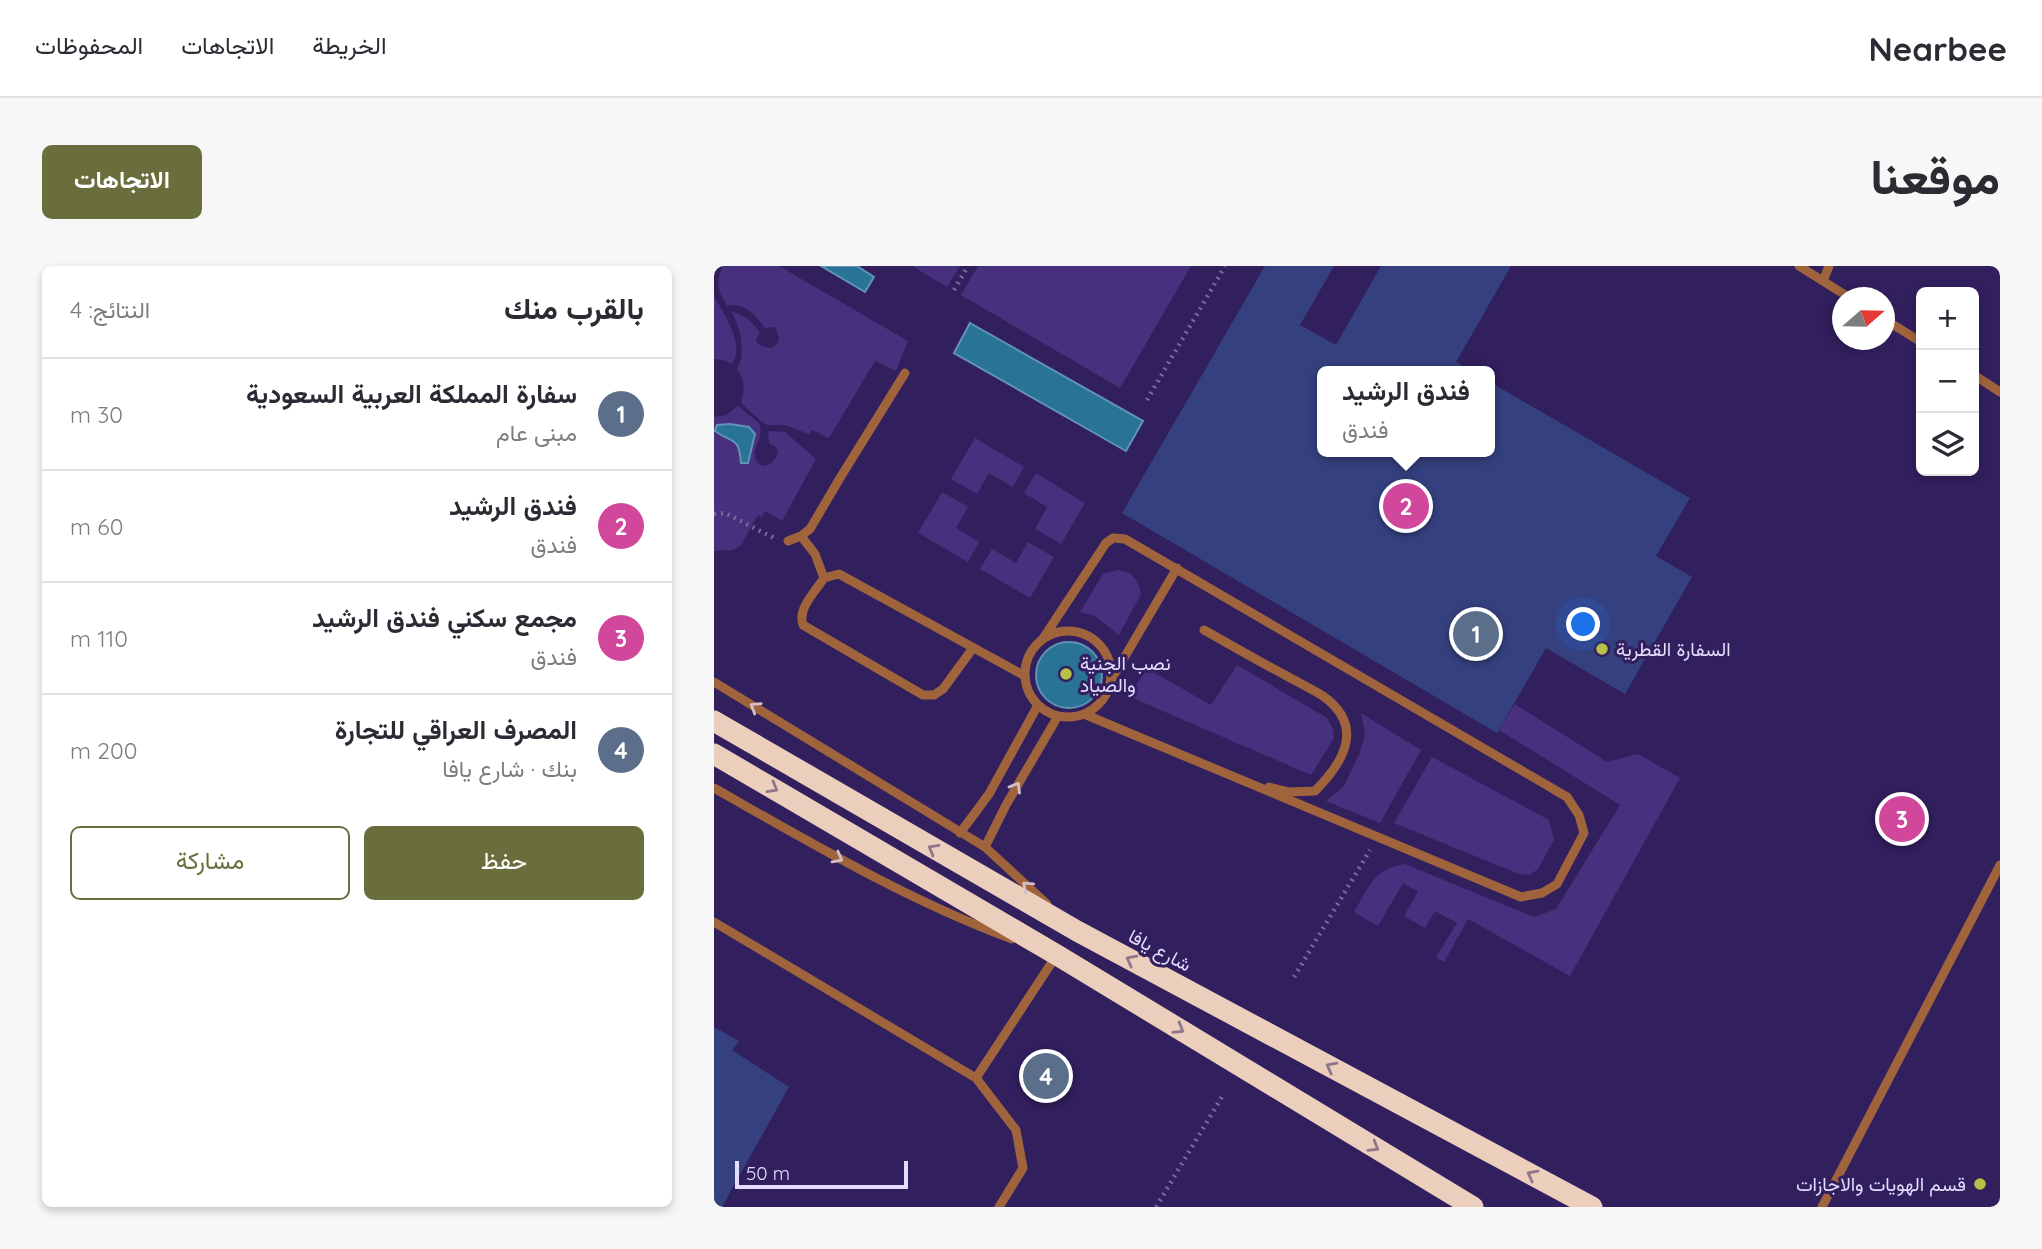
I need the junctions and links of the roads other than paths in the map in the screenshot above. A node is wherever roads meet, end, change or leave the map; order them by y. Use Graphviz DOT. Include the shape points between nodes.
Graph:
graph roads {
  1 [pos="1799,266"];
  2 [pos="1829,266"];
  3 [pos="1823,281"];
  4 [pos="1833,287"];
  5 [pos="1895,325"];
  6 [pos="1916,339"];
  7 [pos="905,373"];
  8 [pos="1979,378"];
  9 [pos="2000,392"];
  10 [pos="801,536"];
  11 [pos="789,541"];
  12 [pos="1177,568"];
  13 [pos="824,578"];
  14 [pos="1204,630"];
  15 [pos="1042,640"];
  16 [pos="973,648"];
  17 [pos="1026,676"];
  18 [pos="1110,681"];
  19 [pos="714,682"];
  20 [pos="1038,705"];
  21 [pos="1084,714"];
  22 [pos="1058,716"];
  23 [pos="714,721"];
  24 [pos="714,754"];
  25 [pos="1234,777"];
  26 [pos="714,788"];
  27 [pos="960,832"];
  28 [pos="985,848"];
  29 [pos="2000,865"];
  30 [pos="714,922"];
  31 [pos="1077,932"];
  32 [pos="1057,955"];
  33 [pos="976,1078"];
  34 [pos="999,1207"];
  35 [pos="1473,1207"];
  36 [pos="1592,1207"];
  37 [pos="1822,1207"];
  1 -- 3 [label="lane"];
  2 -- 3 [label="lane"];
  3 -- 4 [label="lane"];
  5 -- 6 [label="lane"];
  7 -- 10 [label="lane" via="810,529"];
  8 -- 9 [label="lane"];
  10 -- 11 [label="lane"];
  10 -- 13 [label="lane" via="815,554"];
  12 -- 15 [label="lane" via="1125,539 1113,538"];
  12 -- 18 [label="lane"];
  12 -- 25 [label="lane" via="1567,797 1584,833 1557,884 1521,897"];
  13 -- 16 [label="lane" via="839,574"];
  13 -- 16 [label="lane" via="803,609 803,625 923,695 943,689"];
  14 -- 25 [label="lane" via="1323,697 1342,713 1347,733 1346,750 1315,790 1289,792"];
  15 -- 17 [label="lane" via="1032,650"];
  15 -- 18 [label="lane" via="1069,631 1090,638 1106,653"];
  16 -- 17 [label="lane"];
  17 -- 20 [label="lane"];
  18 -- 21 [label="lane" via="1096,707"];
  27 -- 19 [label="lane, one-way"];
  20 -- 22 [label="lane"];
  20 -- 27 [label="lane" via="989,794"];
  21 -- 22 [label="lane"];
  21 -- 25 [label="lane"];
  28 -- 22 [label="lane, one-way"];
  31 -- 23 [label="highway, شارع يافا, one-way"];
  24 -- 32 [label="highway, one-way"];
  26 -- 32 [label="lane, one-way" via="883,882"];
  27 -- 28 [label="lane"];
  31 -- 28 [label="lane, one-way"];
  29 -- 37 [label="lane"];
  30 -- 33 [label="lane"];
  36 -- 31 [label="highway, شارع يافا, one-way"];
  32 -- 33 [label="lane"];
  32 -- 35 [label="highway, one-way"];
  33 -- 34 [label="lane" via="1016,1130 1023,1168"];
}
